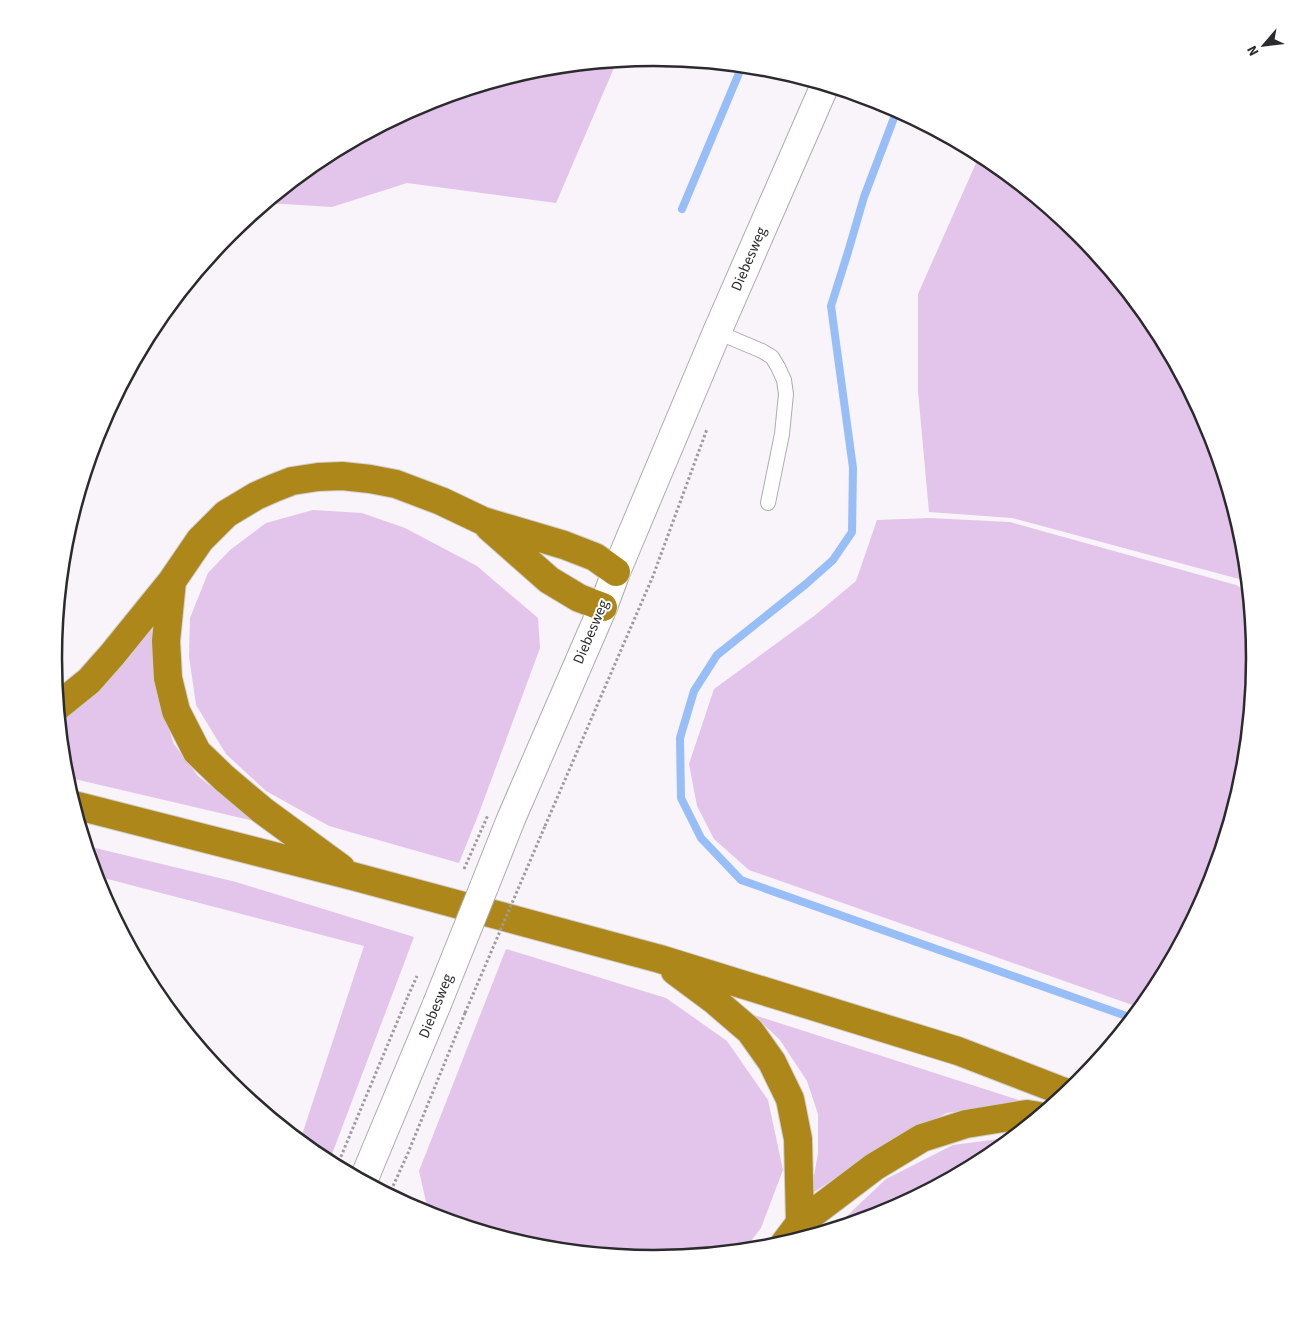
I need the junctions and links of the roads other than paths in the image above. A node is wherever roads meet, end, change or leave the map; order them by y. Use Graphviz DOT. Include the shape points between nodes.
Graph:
graph roads {
  1 [pos="821,91"];
  2 [pos="718,332"];
  3 [pos="768,504"];
  4 [pos="482,521"];
  5 [pos="616,572"];
  6 [pos="172,581"];
  7 [pos="603,607"];
  8 [pos="64,701"];
  9 [pos="82,807"];
  10 [pos="352,876"];
  11 [pos="660,959"];
  12 [pos="1059,1090"];
  13 [pos="1032,1115"];
  14 [pos="366,1175"];
  15 [pos="792,1233"];
  1 -- 2 [label="main road, Diebesweg"];
  2 -- 3 [label="lane" via="772,357 784,380 786,394 782,434"];
  2 -- 5 [label="main road, Diebesweg"];
  4 -- 5 [label="highway" via="572,548 595,557"];
  4 -- 6 [label="highway" via="396,484 342,476 292,481 226,514 200,540"];
  4 -- 7 [label="highway" via="549,580 579,598"];
  5 -- 7 [label="main road, Diebesweg"];
  6 -- 8 [label="highway" via="90,681"];
  6 -- 10 [label="highway" via="166,641 168,678 176,711 197,752 262,810"];
  7 -- 14 [label="main road, Diebesweg, bridge" via="511,819"];
  9 -- 10 [label="highway"];
  10 -- 11 [label="highway"];
  11 -- 12 [label="highway" via="958,1051"];
  11 -- 15 [label="highway" via="750,1030 772,1062 790,1099 798,1139"];
  13 -- 15 [label="highway" via="966,1124 922,1138 874,1167"];
}
